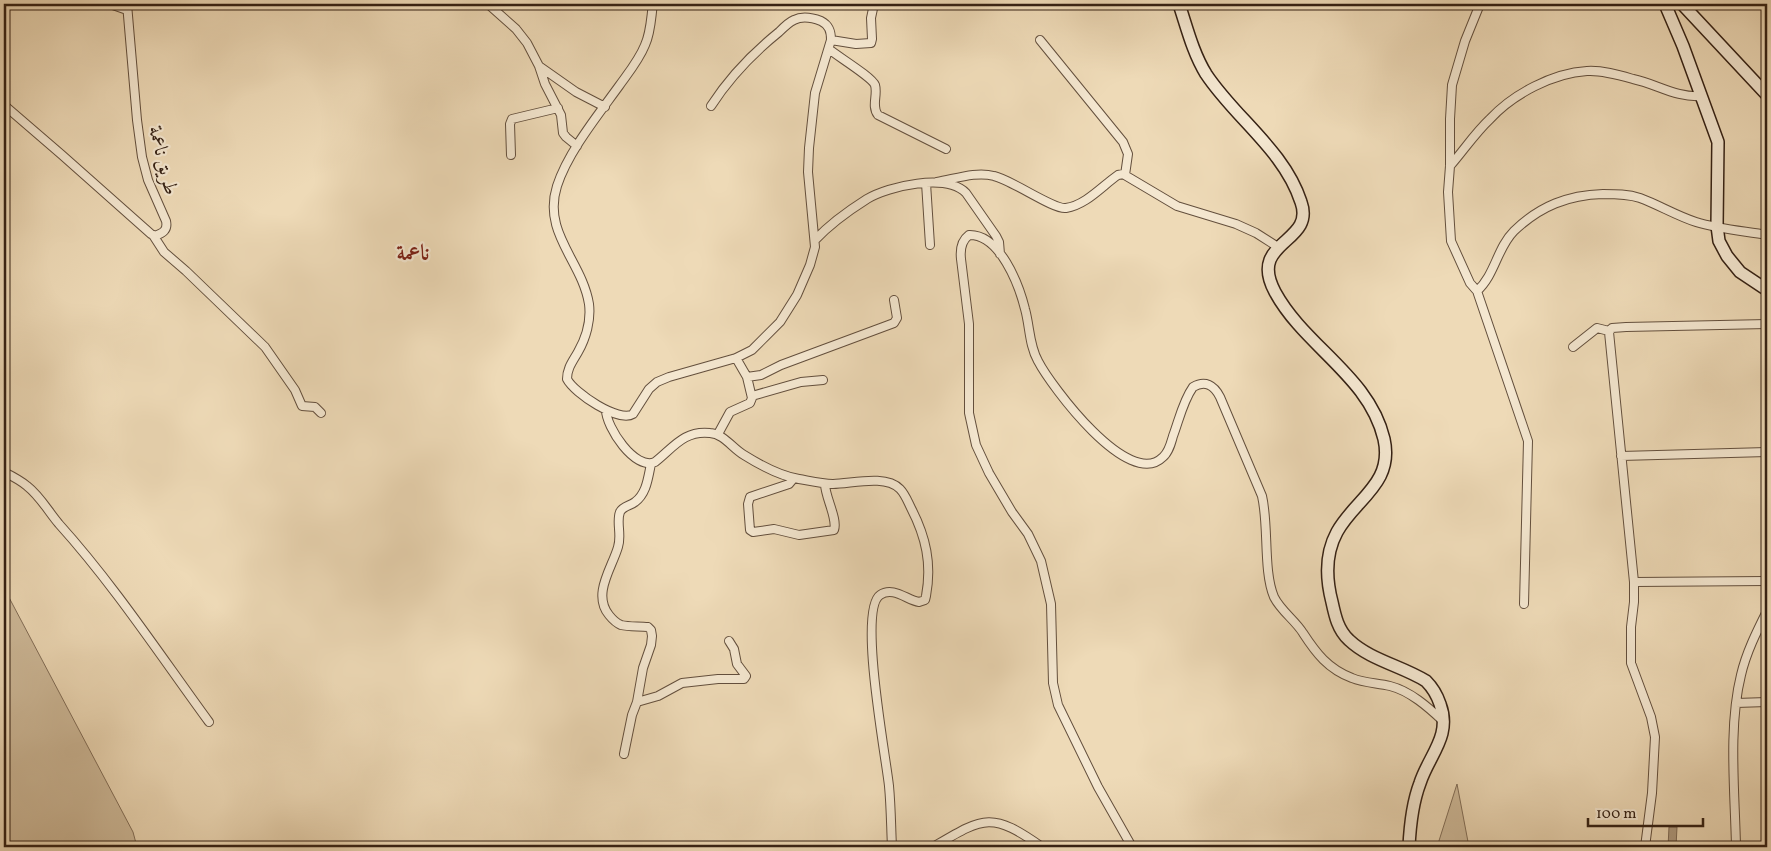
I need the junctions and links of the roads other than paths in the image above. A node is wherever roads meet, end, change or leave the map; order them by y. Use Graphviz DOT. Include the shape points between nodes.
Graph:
graph roads {
  1 [pos="110,4"];
  2 [pos="488,4"];
  3 [pos="653,4"];
  4 [pos="874,4"];
  5 [pos="1179,4"];
  6 [pos="1480,4"];
  7 [pos="1665,4"];
  8 [pos="1682,4"];
  9 [pos="127,7"];
  10 [pos="831,40"];
  11 [pos="1040,40"];
  12 [pos="828,49"];
  13 [pos="539,66"];
  14 [pos="1767,95"];
  15 [pos="1702,96"];
  16 [pos="4,105"];
  17 [pos="711,106"];
  18 [pos="605,107"];
  19 [pos="558,108"];
  20 [pos="577,146"];
  21 [pos="946,149"];
  22 [pos="511,155"];
  23 [pos="1450,166"];
  24 [pos="1125,176"];
  25 [pos="937,182"];
  26 [pos="926,183"];
  27 [pos="1717,226"];
  28 [pos="153,235"];
  29 [pos="1767,235"];
  30 [pos="815,240"];
  31 [pos="930,245"];
  32 [pos="1278,247"];
  33 [pos="1000,254"];
  34 [pos="1767,290"];
  35 [pos="1477,291"];
  36 [pos="894,300"];
  37 [pos="1767,324"];
  38 [pos="1609,331"];
  39 [pos="1573,347"];
  40 [pos="736,358"];
  41 [pos="747,378"];
  42 [pos="823,380"];
  43 [pos="752,396"];
  44 [pos="606,410"];
  45 [pos="321,413"];
  46 [pos="718,434"];
  47 [pos="1767,452"];
  48 [pos="1621,456"];
  49 [pos="651,464"];
  50 [pos="4,472"];
  51 [pos="794,478"];
  52 [pos="825,484"];
  53 [pos="1767,581"];
  54 [pos="1634,582"];
  55 [pos="1524,604"];
  56 [pos="1767,611"];
  57 [pos="729,641"];
  58 [pos="637,702"];
  59 [pos="1767,702"];
  60 [pos="1736,703"];
  61 [pos="209,722"];
  62 [pos="1445,722"];
  63 [pos="624,754"];
  64 [pos="892,847"];
  65 [pos="932,847"];
  66 [pos="1042,847"];
  67 [pos="1132,847"];
  68 [pos="1409,847"];
  69 [pos="1644,847"];
  70 [pos="1736,847"];
  1 -- 9 [label="street"];
  2 -- 13 [label="street" via="516,29"];
  3 -- 18 [label="street" via="645,46"];
  4 -- 10 [label="street" via="871,43"];
  5 -- 32 [label="street" via="1195,53 1207,76 1271,150 1289,176 1301,202 1304,213 1300,228"];
  6 -- 23 [label="street" via="1452,86"];
  7 -- 15 [label="street"];
  8 -- 14 [label="street"];
  9 -- 28 [label="street, طريق ناعمة" via="142,157 167,225 164,231"];
  10 -- 12 [label="street"];
  10 -- 17 [label="street" via="829,27 824,23 807,18 794,20 770,38 727,83"];
  11 -- 24 [label="street" via="1123,142 1128,154"];
  12 -- 21 [label="street" via="873,80 876,90 874,107 878,115"];
  12 -- 30 [label="street" via="815,93 809,148 808,172"];
  13 -- 18 [label="street" via="576,92"];
  13 -- 19 [label="street"];
  15 -- 23 [label="street" via="1677,94 1637,80 1596,72 1562,76 1502,107"];
  15 -- 27 [label="street" via="1719,148"];
  16 -- 28 [label="street"];
  18 -- 20 [label="street"];
  19 -- 20 [label="street" via="563,133"];
  19 -- 22 [label="street" via="512,119"];
  20 -- 44 [label="street" via="561,175 553,210 555,223 583,284 589,306 588,325 567,379 588,399"];
  23 -- 35 [label="street" via="1451,241 1470,283"];
  24 -- 25 [label="street" via="1118,175 1088,198 1064,208 993,175"];
  24 -- 32 [label="street" via="1177,206 1236,224"];
  25 -- 26 [label="street"];
  25 -- 33 [label="street" via="966,193 996,236"];
  26 -- 30 [label="street" via="872,196 836,220"];
  26 -- 31 [label="street"];
  27 -- 29 [label="street"];
  27 -- 34 [label="street" via="1719,241 1732,264"];
  27 -- 35 [label="street" via="1692,220 1627,194 1590,194 1566,199 1542,209 1515,230 1502,246 1486,281"];
  28 -- 45 [label="street" via="164,252 265,348 295,390 302,406 315,407"];
  30 -- 40 [label="street" via="803,284 789,309 757,346"];
  32 -- 62 [label="street" via="1268,268 1276,294 1294,320 1350,377 1369,402 1386,446 1381,477 1342,525 1330,552 1328,585 1337,622 1344,636 1357,647 1426,682 1437,696"];
  33 -- 62 [label="street" via="1022,298 1038,361 1084,424 1121,454 1143,463 1163,457 1193,387 1206,384 1214,388 1262,496 1270,583 1278,603 1302,630 1315,653 1329,664 1352,678 1403,691"];
  33 -- 67 [label="street" via="985,238 977,235 965,238 960,250 969,324 969,413 973,435 989,473 1028,534 1041,561 1051,604 1053,682 1058,705"];
  35 -- 55 [label="street" via="1528,441"];
  36 -- 41 [label="street" via="897,318 894,323"];
  37 -- 38 [label="street" via="1626,326"];
  38 -- 39 [label="street" via="1596,328"];
  38 -- 48 [label="street"];
  40 -- 41 [label="street"];
  40 -- 44 [label="street" via="656,382 630,416"];
  41 -- 43 [label="street"];
  42 -- 43 [label="street" via="801,382"];
  43 -- 46 [label="street" via="750,403 730,412"];
  44 -- 49 [label="street" via="608,420 625,448 639,460"];
  46 -- 49 [label="street" via="687,436"];
  46 -- 51 [label="street" via="744,455"];
  47 -- 48 [label="street"];
  48 -- 54 [label="street"];
  49 -- 58 [label="street" via="648,481 640,497 620,513 620,542 602,592 603,604 616,622 651,630 651,645"];
  50 -- 61 [label="street" via="33,491 81,548"];
  51 -- 52 [label="street"];
  51 -- 52 [label="street" via="789,484 750,497 752,532 774,529 799,535 834,530 836,524 825,494"];
  52 -- 64 [label="street" via="880,481 894,485 908,503 925,540 929,568 925,600 919,602 893,592 882,593 876,598 872,618 876,694 889,786"];
  53 -- 54 [label="street"];
  54 -- 69 [label="street" via="1632,663 1655,737 1652,794"];
  56 -- 60 [label="street" via="1743,668"];
  57 -- 58 [label="street" via="737,664 746,676 744,679 682,684"];
  58 -- 63 [label="street"];
  59 -- 60 [label="street"];
  60 -- 70 [label="street"];
  62 -- 68 [label="street" via="1442,737 1417,790"];
  65 -- 66 [label="street" via="969,826 988,822 1006,825"];
}
